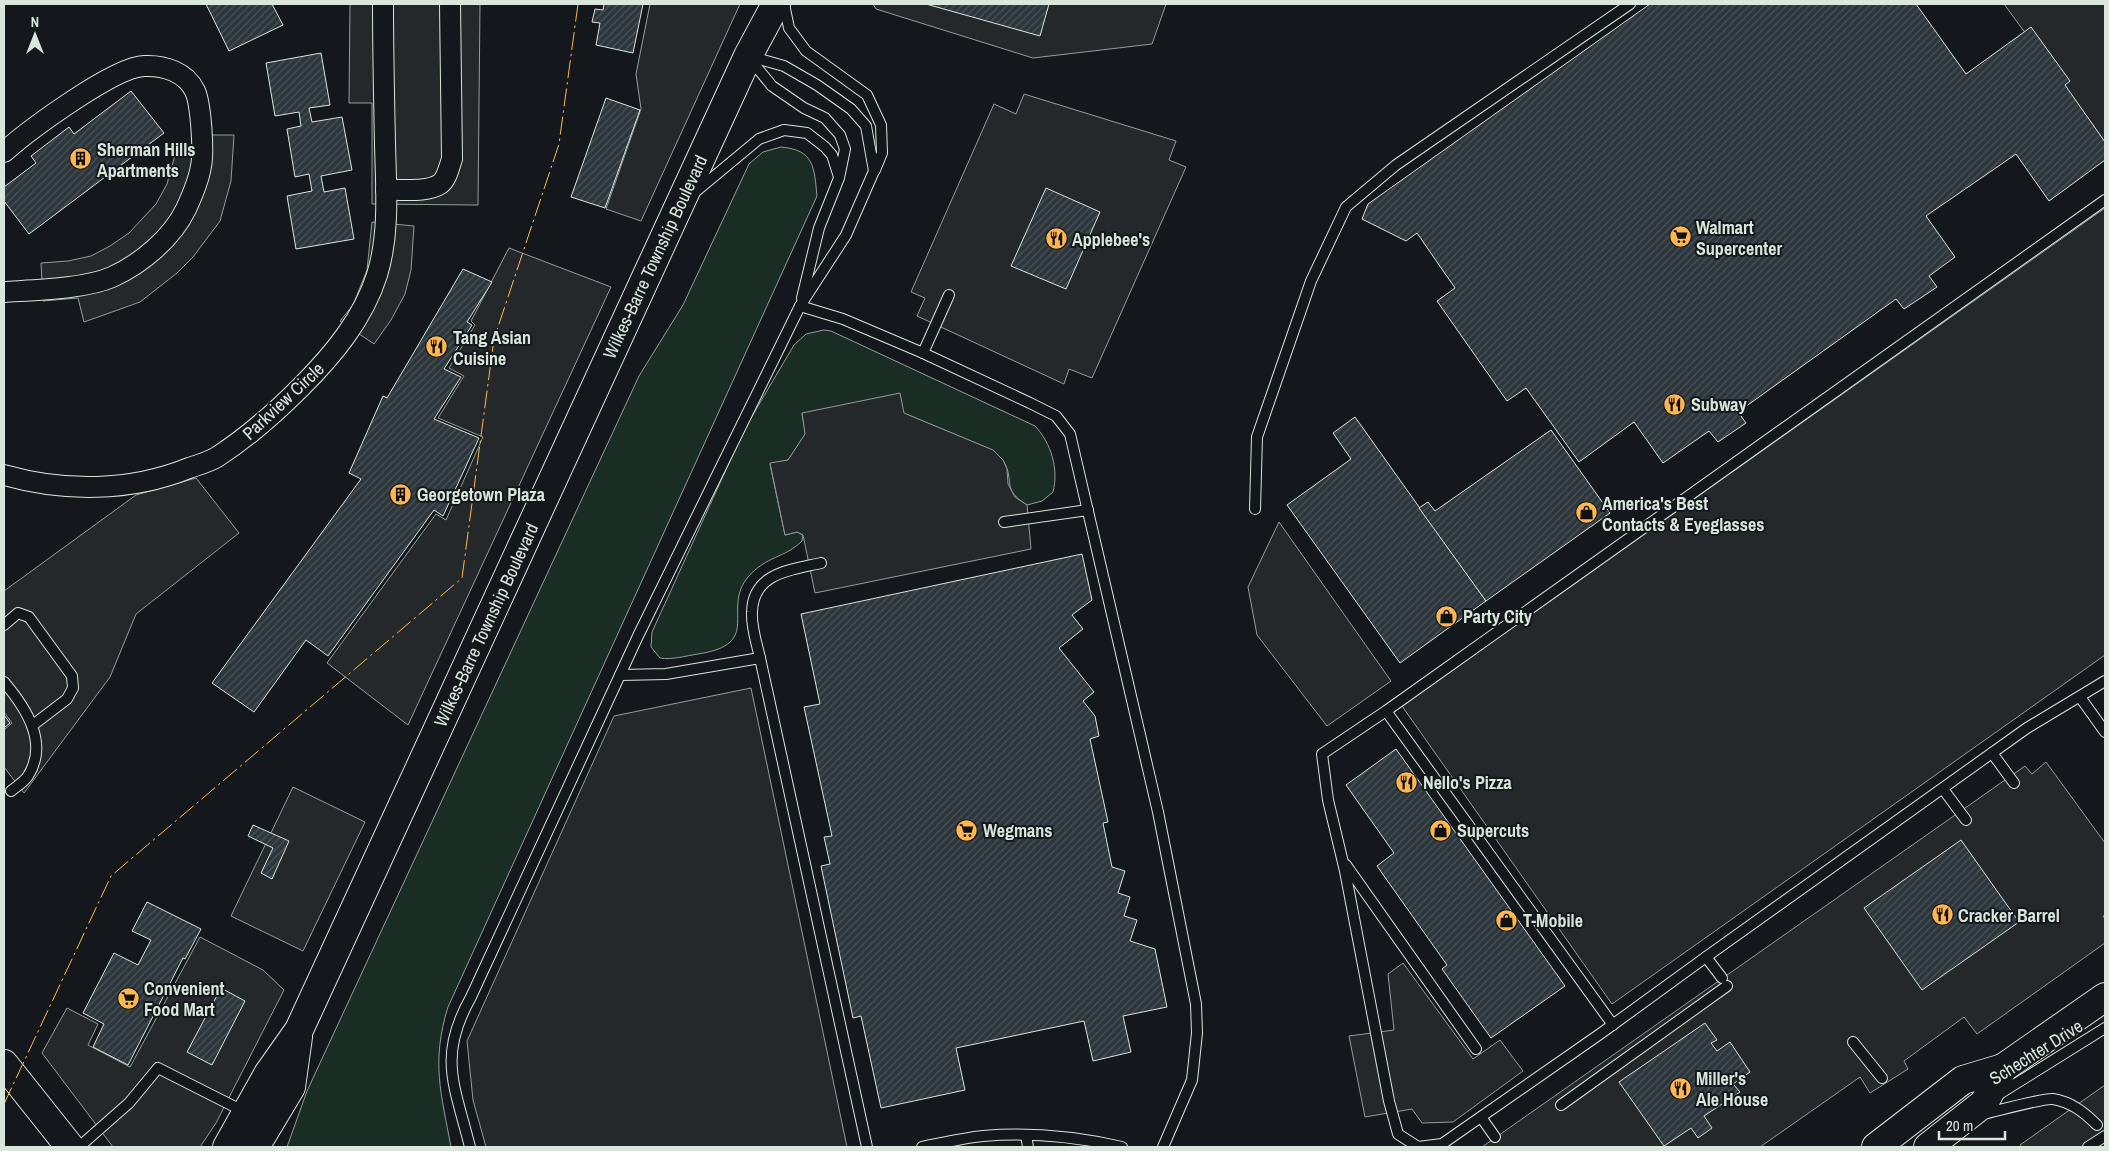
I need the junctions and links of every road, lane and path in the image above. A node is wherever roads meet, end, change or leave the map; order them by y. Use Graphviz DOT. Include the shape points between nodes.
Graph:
graph roads {
  1 [pos="383,4"];
  2 [pos="450,4"];
  3 [pos="776,4"];
  4 [pos="784,4"];
  5 [pos="1630,4"];
  6 [pos="748,56"];
  7 [pos="4,152"];
  8 [pos="874,171"];
  9 [pos="839,178"];
  10 [pos="386,190"];
  11 [pos="2105,200"];
  12 [pos="680,204"];
  13 [pos="4,292"];
  14 [pos="949,295"];
  15 [pos="800,306"];
  16 [pos="924,353"];
  17 [pos="4,475"];
  18 [pos="1255,509"];
  19 [pos="1088,510"];
  20 [pos="1004,522"];
  21 [pos="821,563"];
  22 [pos="4,625"];
  23 [pos="760,658"];
  24 [pos="620,675"];
  25 [pos="2105,681"];
  26 [pos="4,682"];
  27 [pos="2080,697"];
  28 [pos="1386,711"];
  29 [pos="33,725"];
  30 [pos="2105,732"];
  31 [pos="1992,753"];
  32 [pos="2014,783"];
  33 [pos="1943,788"];
  34 [pos="11,792"];
  35 [pos="1966,820"];
  36 [pos="1343,860"];
  37 [pos="1706,956"];
  38 [pos="2105,997"];
  39 [pos="1613,1025"];
  40 [pos="2105,1028"];
  41 [pos="299,1030"];
  42 [pos="1853,1042"];
  43 [pos="1476,1049"];
  44 [pos="4,1065"];
  45 [pos="2003,1068"];
  46 [pos="1882,1078"];
  47 [pos="1561,1105"];
  48 [pos="1976,1110"];
  49 [pos="247,1113"];
  50 [pos="1481,1117"];
  51 [pos="2097,1125"];
  52 [pos="1026,1136"];
  53 [pos="2105,1136"];
  54 [pos="1495,1137"];
  55 [pos="260,1143"];
  56 [pos="960,1144"];
  57 [pos="1430,1146"];
  58 [pos="70,1147"];
  59 [pos="80,1147"];
  60 [pos="227,1147"];
  61 [pos="470,1147"];
  62 [pos="867,1147"];
  63 [pos="922,1147"];
  64 [pos="1028,1147"];
  65 [pos="1122,1147"];
  66 [pos="1163,1147"];
  67 [pos="1876,1147"];
  68 [pos="1928,1147"];
  69 [pos="2088,1147"];
  1 -- 10 [label="street, Parkview Circle"];
  2 -- 10 [label="street" via="452,159 447,174 441,184 426,189"];
  3 -- 6 [label="main road, Wilkes-Barre Township Boulevard"];
  4 -- 8 [label="lane" via="790,28 806,51 867,96 881,125 882,153"];
  5 -- 18 [label="lane" via="1396,165 1346,207 1311,281 1257,437"];
  6 -- 8 [label="lane" via="784,66 851,109 866,126"];
  6 -- 9 [label="lane" via="772,86 825,118 840,135 845,149"];
  6 -- 12 [label="main road, Wilkes-Barre Township Boulevard"];
  7 -- 13 [label="street" via="20,138 121,72 143,66 166,67 183,76 196,91 200,113 201,166 185,210 171,231 133,265 111,278 83,285"];
  8 -- 15 [label="lane" via="846,235"];
  9 -- 12 [label="lane" via="832,155 825,146 807,133 784,130 759,139"];
  9 -- 15 [label="lane" via="819,228"];
  10 -- 17 [label="street, Parkview Circle" via="383,250 366,302 323,365 257,428 215,458 170,476 128,484 82,488"];
  11 -- 28 [label="lane"];
  12 -- 41 [label="main road, Wilkes-Barre Township Boulevard"];
  14 -- 16 [label="lane"];
  15 -- 16 [label="lane" via="843,319"];
  15 -- 24 [label="lane"];
  16 -- 19 [label="lane" via="1056,416 1070,434"];
  19 -- 20 [label="lane"];
  19 -- 66 [label="lane" via="1158,812 1196,1004 1197,1033 1192,1080"];
  21 -- 23 [label="lane" via="771,577 758,587 752,613"];
  22 -- 29 [label="lane" via="18,613 29,617 72,676 73,688 66,699"];
  23 -- 24 [label="lane" via="666,674"];
  23 -- 62 [label="lane"];
  24 -- 61 [label="lane" via="458,1019 450,1065"];
  25 -- 27 [label="lane"];
  26 -- 29 [label="lane"];
  27 -- 30 [label="lane"];
  27 -- 31 [label="lane"];
  28 -- 36 [label="lane" via="1322,754 1328,800"];
  28 -- 39 [label="lane"];
  29 -- 34 [label="lane" via="36,759 27,778"];
  31 -- 32 [label="lane"];
  31 -- 33 [label="lane"];
  33 -- 35 [label="lane"];
  33 -- 37 [label="lane"];
  36 -- 43 [label="lane"];
  36 -- 57 [label="lane" via="1398,1134 1418,1147"];
  37 -- 39 [label="lane"];
  37 -- 47 [label="lane" via="1724,982"];
  38 -- 45 [label="main road"];
  39 -- 50 [label="lane"];
  40 -- 48 [label="lane, Schechter Drive"];
  41 -- 49 [label="main road, Wilkes-Barre Township Boulevard" via="268,1074"];
  41 -- 55 [label="main road, Wilkes-Barre Township Boulevard" via="291,1087"];
  42 -- 46 [label="lane"];
  44 -- 58 [label="main road"];
  45 -- 48 [label="main road"];
  45 -- 67 [label="main road" via="1963,1080"];
  48 -- 51 [label="lane" via="2051,1099 2071,1105"];
  48 -- 68 [label="main road"];
  49 -- 59 [label="lane" via="158,1068 129,1103"];
  49 -- 60 [label="main road, Wilkes-Barre Township Boulevard"];
  50 -- 54 [label="lane"];
  50 -- 57 [label="lane" via="1442,1144"];
  52 -- 56 [label="lane" via="984,1136"];
  52 -- 64 [label="lane"];
  52 -- 65 [label="lane" via="1057,1137"];
  53 -- 69 [label="lane"];
  56 -- 63 [label="lane"];
}
